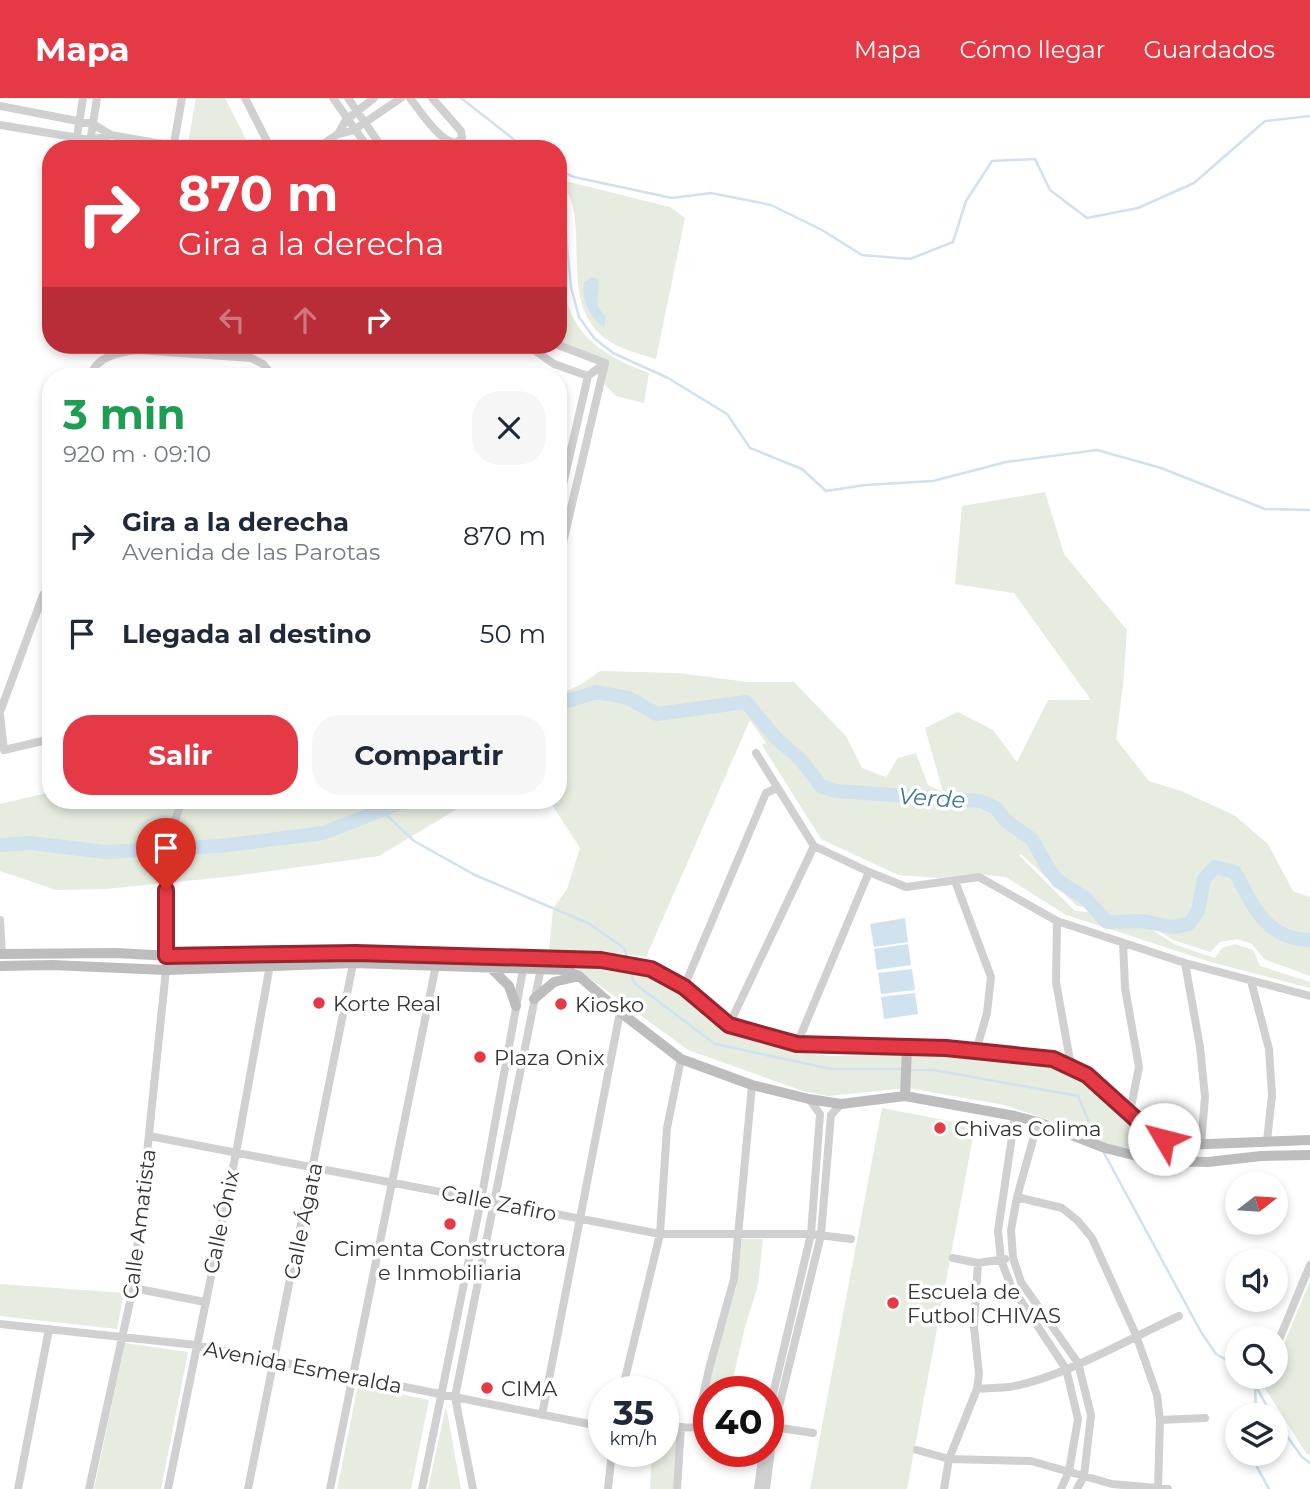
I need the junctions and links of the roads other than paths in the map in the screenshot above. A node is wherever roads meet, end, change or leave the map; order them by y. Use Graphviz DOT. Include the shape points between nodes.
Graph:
graph roads {
  1 [pos="83,98"];
  2 [pos="97,98"];
  3 [pos="182,98"];
  4 [pos="245,98"];
  5 [pos="332,98"];
  6 [pos="348,98"];
  7 [pos="374,98"];
  8 [pos="401,98"];
  9 [pos="410,98"];
  10 [pos="432,98"];
  11 [pos="0,106"];
  12 [pos="31,112"];
  13 [pos="356,112"];
  14 [pos="346,120"];
  15 [pos="79,121"];
  16 [pos="364,123"];
  17 [pos="93,124"];
  18 [pos="0,125"];
  19 [pos="29,129"];
  20 [pos="354,130"];
  21 [pos="338,134"];
  22 [pos="111,135"];
  23 [pos="77,137"];
  24 [pos="76,140"];
  25 [pos="83,140"];
  26 [pos="91,140"];
  27 [pos="99,140"];
  28 [pos="137,140"];
  29 [pos="174,140"];
  30 [pos="266,140"];
  31 [pos="329,140"];
  32 [pos="362,140"];
  33 [pos="376,140"];
  34 [pos="448,140"];
  35 [pos="459,140"];
  36 [pos="567,348"];
  37 [pos="115,354"];
  38 [pos="194,354"];
  39 [pos="540,354"];
  40 [pos="605,363"];
  41 [pos="95,368"];
  42 [pos="267,368"];
  43 [pos="565,368"];
  44 [pos="567,369"];
  45 [pos="588,376"];
  46 [pos="581,406"];
  47 [pos="595,408"];
  48 [pos="567,467"];
  49 [pos="567,512"];
  50 [pos="42,598"];
  51 [pos="0,713"];
  52 [pos="42,741"];
  53 [pos="756,753"];
  54 [pos="777,788"];
  55 [pos="179,809"];
  56 [pos="814,846"];
  57 [pos="869,872"];
  58 [pos="955,881"];
  59 [pos="0,920"];
  60 [pos="1058,921"];
  61 [pos="1123,943"];
  62 [pos="75,953"];
  63 [pos="1,954"];
  64 [pos="166,956"];
  65 [pos="354,958"];
  66 [pos="271,960"];
  67 [pos="438,960"];
  68 [pos="525,962"];
  69 [pos="542,963"];
  70 [pos="1185,963"];
  71 [pos="74,965"];
  72 [pos="0,966"];
  73 [pos="491,967"];
  74 [pos="166,970"];
  75 [pos="579,976"];
  76 [pos="1251,981"];
  77 [pos="684,987"];
  78 [pos="1310,996"];
  79 [pos="534,999"];
  80 [pos="516,1006"];
  81 [pos="620,1013"];
  82 [pos="729,1025"];
  83 [pos="797,1044"];
  84 [pos="907,1047"];
  85 [pos="976,1051"];
  86 [pos="681,1059"];
  87 [pos="1072,1066"];
  88 [pos="752,1085"];
  89 [pos="905,1096"];
  90 [pos="809,1099"];
  91 [pos="841,1104"];
  92 [pos="1130,1112"];
  93 [pos="1015,1116"];
  94 [pos="1038,1122"];
  95 [pos="149,1136"];
  96 [pos="1164,1139"];
  97 [pos="1310,1140"];
  98 [pos="1267,1141"];
  99 [pos="1201,1145"];
  100 [pos="236,1153"];
  101 [pos="1310,1155"];
  102 [pos="1157,1161"];
  103 [pos="314,1168"];
  104 [pos="392,1183"];
  105 [pos="1017,1197"];
  106 [pos="481,1200"];
  107 [pos="494,1202"];
  108 [pos="580,1219"];
  109 [pos="660,1234"];
  110 [pos="739,1234"];
  111 [pos="811,1234"];
  112 [pos="821,1235"];
  113 [pos="851,1239"];
  114 [pos="953,1258"];
  115 [pos="1013,1258"];
  116 [pos="1001,1259"];
  117 [pos="978,1263"];
  118 [pos="1310,1266"];
  119 [pos="133,1288"];
  120 [pos="205,1301"];
  121 [pos="1179,1316"];
  122 [pos="0,1324"];
  123 [pos="1285,1326"];
  124 [pos="49,1329"];
  125 [pos="1136,1335"];
  126 [pos="122,1337"];
  127 [pos="196,1346"];
  128 [pos="273,1361"];
  129 [pos="1079,1363"];
  130 [pos="1066,1368"];
  131 [pos="626,1376"];
  132 [pos="707,1376"];
  133 [pos="777,1376"];
  134 [pos="784,1376"];
  135 [pos="352,1377"];
  136 [pos="977,1389"];
  137 [pos="442,1395"];
  138 [pos="455,1397"];
  139 [pos="541,1415"];
  140 [pos="1205,1418"];
  141 [pos="1160,1420"];
  142 [pos="588,1424"];
  143 [pos="681,1427"];
  144 [pos="693,1427"];
  145 [pos="784,1428"];
  146 [pos="813,1433"];
  147 [pos="917,1450"];
  148 [pos="949,1459"];
  149 [pos="610,1467"];
  150 [pos="760,1467"];
  151 [pos="768,1467"];
  152 [pos="1069,1471"];
  153 [pos="1084,1476"];
  154 [pos="18,1489"];
  155 [pos="89,1489"];
  156 [pos="168,1489"];
  157 [pos="248,1489"];
  158 [pos="330,1489"];
  159 [pos="422,1489"];
  160 [pos="473,1489"];
  161 [pos="608,1489"];
  162 [pos="677,1489"];
  163 [pos="758,1489"];
  164 [pos="766,1489"];
  165 [pos="944,1489"];
  166 [pos="1061,1489"];
  167 [pos="1077,1489"];
  168 [pos="1158,1489"];
  169 [pos="1168,1489"];
  1 -- 15 [label="street"];
  2 -- 17 [label="street"];
  3 -- 29 [label="street"];
  4 -- 30 [label="street"];
  5 -- 14 [label="street"];
  6 -- 13 [label="street"];
  7 -- 13 [label="street"];
  8 -- 16 [label="street"];
  9 -- 34 [label="street"];
  10 -- 35 [label="street" via="461,131"];
  11 -- 12 [label="street"];
  12 -- 15 [label="street"];
  12 -- 19 [label="street"];
  13 -- 14 [label="street"];
  13 -- 16 [label="street"];
  14 -- 20 [label="street"];
  14 -- 21 [label="street"];
  15 -- 17 [label="street"];
  15 -- 23 [label="street"];
  16 -- 20 [label="street"];
  16 -- 33 [label="street"];
  17 -- 22 [label="street"];
  17 -- 26 [label="street"];
  18 -- 19 [label="street"];
  19 -- 23 [label="street"];
  20 -- 21 [label="street"];
  20 -- 32 [label="street"];
  21 -- 31 [label="street"];
  22 -- 27 [label="street"];
  22 -- 28 [label="street"];
  23 -- 24 [label="street"];
  23 -- 25 [label="street"];
  36 -- 40 [label="street"];
  37 -- 41 [label="street"];
  38 -- 42 [label="street" via="251,358"];
  39 -- 43 [label="street"];
  40 -- 45 [label="street"];
  40 -- 47 [label="street"];
  44 -- 45 [label="street"];
  45 -- 46 [label="street"];
  46 -- 47 [label="street"];
  46 -- 48 [label="street"];
  47 -- 49 [label="street"];
  50 -- 51 [label="street"];
  51 -- 52 [label="street" via="4,750"];
  53 -- 54 [label="street"];
  54 -- 56 [label="street"];
  54 -- 77 [label="street" via="766,793"];
  55 -- 64 [label="street, Calle Amatista" via="169,838 166,869"];
  56 -- 57 [label="street"];
  56 -- 82 [label="street"];
  57 -- 58 [label="street" via="906,887"];
  57 -- 83 [label="street"];
  58 -- 60 [label="street" via="979,877"];
  58 -- 85 [label="street" via="991,977"];
  59 -- 63 [label="street"];
  60 -- 61 [label="street"];
  60 -- 87 [label="street" via="1056,982"];
  61 -- 70 [label="street"];
  61 -- 92 [label="street" via="1125,988 1139,1067"];
  62 -- 63 [label="street"];
  62 -- 64 [label="street"];
  62 -- 71 [label="street"];
  64 -- 66 [label="street"];
  64 -- 74 [label="street, Calle Amatista"];
  65 -- 66 [label="street"];
  65 -- 67 [label="street"];
  65 -- 103 [label="street, Calle Ágata"];
  66 -- 74 [label="street"];
  66 -- 100 [label="street, Calle Ónix"];
  67 -- 68 [label="street"];
  67 -- 73 [label="street"];
  67 -- 104 [label="street"];
  68 -- 69 [label="street"];
  68 -- 73 [label="street"];
  68 -- 80 [label="street"];
  69 -- 75 [label="street"];
  69 -- 77 [label="street" via="601,960 651,969"];
  69 -- 79 [label="street"];
  70 -- 76 [label="street"];
  70 -- 99 [label="street" via="1205,1097"];
  71 -- 72 [label="street"];
  71 -- 74 [label="street"];
  73 -- 80 [label="street" via="509,986"];
  74 -- 95 [label="street, Calle Amatista"];
  75 -- 79 [label="street" via="554,982"];
  75 -- 81 [label="street"];
  76 -- 78 [label="street"];
  76 -- 98 [label="street" via="1269,1049 1272,1095"];
  77 -- 82 [label="street"];
  79 -- 107 [label="street"];
  80 -- 106 [label="street"];
  81 -- 86 [label="street"];
  81 -- 108 [label="street"];
  82 -- 83 [label="street"];
  83 -- 84 [label="street"];
  84 -- 85 [label="street"];
  84 -- 89 [label="street"];
  85 -- 87 [label="street" via="1041,1057"];
  86 -- 88 [label="street"];
  86 -- 109 [label="street" via="667,1128"];
  87 -- 92 [label="street"];
  88 -- 90 [label="street"];
  88 -- 110 [label="street"];
  89 -- 91 [label="street"];
  89 -- 93 [label="street"];
  90 -- 91 [label="street"];
  90 -- 111 [label="street" via="820,1114"];
  91 -- 112 [label="street" via="831,1115"];
  92 -- 96 [label="street"];
  93 -- 94 [label="street"];
  93 -- 116 [label="street" via="998,1231"];
  94 -- 102 [label="street" via="1099,1147"];
  94 -- 105 [label="street"];
  95 -- 100 [label="street, Calle Zafiro"];
  95 -- 119 [label="street, Calle Amatista"];
  96 -- 99 [label="street"];
  96 -- 102 [label="street"];
  97 -- 98 [label="street"];
  98 -- 99 [label="street"];
  100 -- 103 [label="street, Calle Zafiro"];
  100 -- 120 [label="street, Calle Ónix"];
  101 -- 102 [label="street"];
  103 -- 104 [label="street, Calle Zafiro"];
  103 -- 128 [label="street, Calle Ágata"];
  104 -- 106 [label="street, Calle Zafiro"];
  104 -- 135 [label="street"];
  105 -- 115 [label="street" via="1011,1230"];
  105 -- 125 [label="street" via="1062,1208 1078,1221 1092,1238"];
  106 -- 107 [label="street, Calle Zafiro"];
  106 -- 137 [label="street"];
  107 -- 108 [label="street, Calle Zafiro"];
  107 -- 138 [label="street"];
  108 -- 109 [label="street, Calle Zafiro"];
  108 -- 139 [label="street"];
  109 -- 110 [label="street, Calle Zafiro"];
  109 -- 131 [label="street"];
  110 -- 111 [label="street, Calle Zafiro"];
  110 -- 132 [label="street" via="734,1279"];
  111 -- 112 [label="street, Calle Zafiro"];
  111 -- 133 [label="street"];
  112 -- 113 [label="street, Calle Zafiro"];
  112 -- 134 [label="street"];
  114 -- 117 [label="street"];
  115 -- 116 [label="street"];
  115 -- 129 [label="street" via="1021,1282"];
  116 -- 117 [label="street"];
  116 -- 130 [label="street" via="1010,1286"];
  117 -- 136 [label="street"];
  118 -- 123 [label="street"];
  119 -- 120 [label="street"];
  119 -- 126 [label="street, Calle Amatista"];
  120 -- 127 [label="street, Calle Ónix"];
  121 -- 125 [label="street"];
  122 -- 124 [label="street, Avenida Esmeralda"];
  124 -- 126 [label="street, Avenida Esmeralda"];
  124 -- 154 [label="street"];
  125 -- 129 [label="street"];
  125 -- 141 [label="street" via="1157,1395"];
  126 -- 127 [label="street, Avenida Esmeralda"];
  126 -- 155 [label="street, Calle Amatista"];
  127 -- 128 [label="street, Avenida Esmeralda"];
  127 -- 156 [label="street, Calle Ónix"];
  128 -- 135 [label="street, Avenida Esmeralda"];
  128 -- 157 [label="street, Calle Ágata"];
  129 -- 130 [label="street"];
  129 -- 153 [label="street" via="1091,1415"];
  130 -- 136 [label="street" via="1032,1382"];
  130 -- 152 [label="street" via="1078,1419"];
  135 -- 137 [label="street, Avenida Esmeralda"];
  135 -- 158 [label="street"];
  136 -- 148 [label="street"];
  137 -- 138 [label="street, Avenida Esmeralda"];
  137 -- 159 [label="street"];
  138 -- 139 [label="street, Avenida Esmeralda"];
  138 -- 160 [label="street"];
  139 -- 142 [label="street, Avenida Esmeralda"];
  140 -- 141 [label="street"];
  141 -- 168 [label="street"];
  143 -- 144 [label="street"];
  143 -- 162 [label="street"];
  145 -- 146 [label="street"];
  147 -- 148 [label="street"];
  148 -- 152 [label="street" via="1031,1461"];
  148 -- 165 [label="street"];
  149 -- 161 [label="street"];
  150 -- 163 [label="street"];
  151 -- 164 [label="street"];
  152 -- 153 [label="street"];
  152 -- 166 [label="street"];
  153 -- 167 [label="street"];
  153 -- 168 [label="street"];
  168 -- 169 [label="street"];
}
